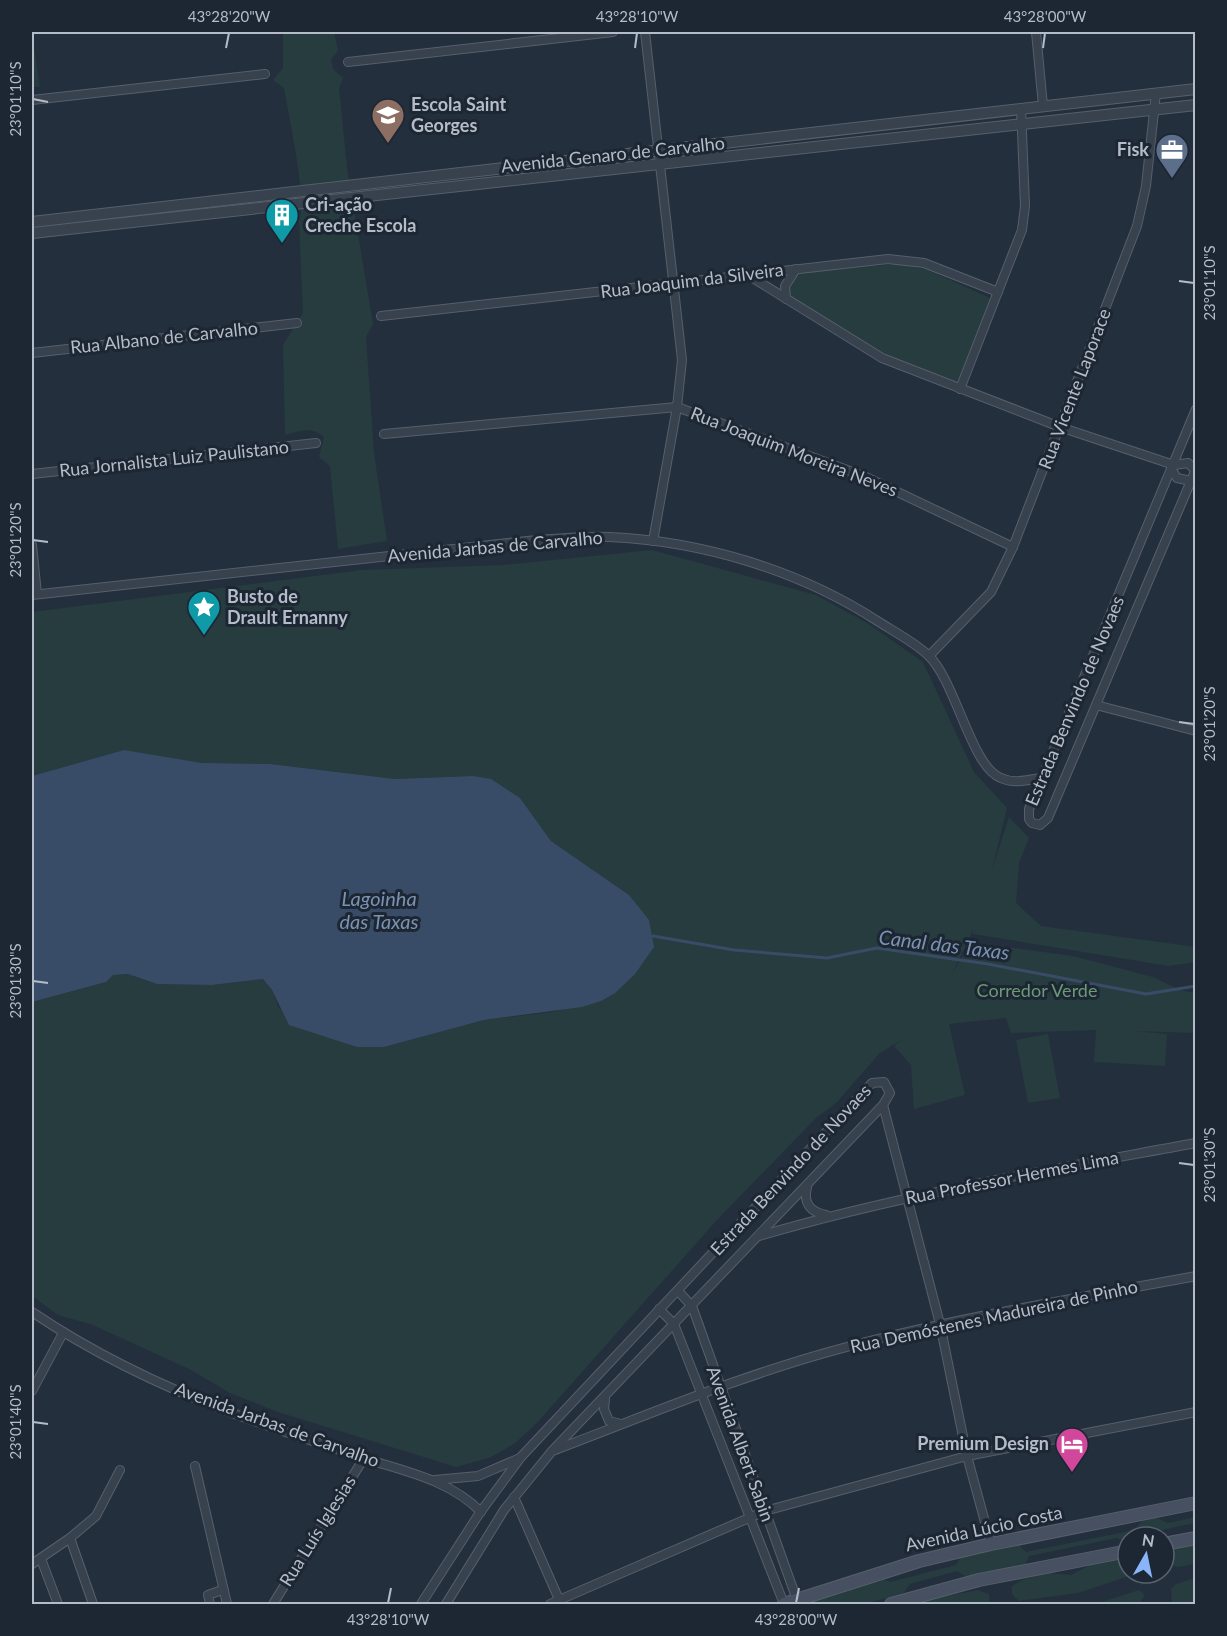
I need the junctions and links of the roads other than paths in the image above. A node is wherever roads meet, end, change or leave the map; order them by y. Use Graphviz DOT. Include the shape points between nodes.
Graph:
graph roads {
  1 [pos="613,32"];
  2 [pos="645,32"];
  3 [pos="1036,32"];
  4 [pos="348,62"];
  5 [pos="265,74"];
  6 [pos="1196,89"];
  7 [pos="1156,93"];
  8 [pos="32,100"];
  9 [pos="1196,105"];
  10 [pos="1043,106"];
  11 [pos="1021,108"];
  12 [pos="1155,109"];
  13 [pos="1022,124"];
  14 [pos="657,150"];
  15 [pos="658,164"];
  16 [pos="347,185"];
  17 [pos="296,191"];
  18 [pos="351,198"];
  19 [pos="298,204"];
  20 [pos="32,222"];
  21 [pos="32,233"];
  22 [pos="796,269"];
  23 [pos="748,275"];
  24 [pos="675,284"];
  25 [pos="998,292"];
  26 [pos="786,299"];
  27 [pos="381,316"];
  28 [pos="297,323"];
  29 [pos="32,353"];
  30 [pos="960,389"];
  31 [pos="677,407"];
  32 [pos="1196,409"];
  33 [pos="1060,427"];
  34 [pos="384,434"];
  35 [pos="316,443"];
  36 [pos="1173,468"];
  37 [pos="1195,470"];
  38 [pos="32,474"];
  39 [pos="1191,481"];
  40 [pos="653,541"];
  41 [pos="32,545"];
  42 [pos="1013,548"];
  43 [pos="34,595"];
  44 [pos="929,656"];
  45 [pos="1096,705"];
  46 [pos="1196,731"];
  47 [pos="1041,778"];
  48 [pos="883,1105"];
  49 [pos="1196,1143"];
  50 [pos="807,1185"];
  51 [pos="908,1197"];
  52 [pos="830,1215"];
  53 [pos="758,1237"];
  54 [pos="1196,1276"];
  55 [pos="678,1291"];
  56 [pos="692,1306"];
  57 [pos="659,1309"];
  58 [pos="32,1312"];
  59 [pos="674,1324"];
  60 [pos="940,1324"];
  61 [pos="63,1333"];
  62 [pos="720,1388"];
  63 [pos="32,1391"];
  64 [pos="702,1394"];
  65 [pos="605,1398"];
  66 [pos="1196,1412"];
  67 [pos="624,1424"];
  68 [pos="552,1451"];
  69 [pos="967,1456"];
  70 [pos="521,1457"];
  71 [pos="363,1458"];
  72 [pos="195,1466"];
  73 [pos="120,1470"];
  74 [pos="431,1480"];
  75 [pos="514,1497"];
  76 [pos="1196,1503"];
  77 [pos="765,1511"];
  78 [pos="481,1512"];
  79 [pos="749,1516"];
  80 [pos="70,1538"];
  81 [pos="1196,1538"];
  82 [pos="1176,1542"];
  83 [pos="990,1544"];
  84 [pos="1116,1553"];
  85 [pos="41,1559"];
  86 [pos="32,1564"];
  87 [pos="222,1590"];
  88 [pos="797,1600"];
  89 [pos="560,1602"];
  90 [pos="58,1605"];
  91 [pos="93,1605"];
  92 [pos="210,1605"];
  93 [pos="227,1605"];
  94 [pos="273,1605"];
  95 [pos="421,1605"];
  96 [pos="446,1605"];
  97 [pos="550,1605"];
  98 [pos="784,1605"];
  99 [pos="891,1605"];
  1 -- 4 [label="street"];
  2 -- 14 [label="street"];
  3 -- 10 [label="street"];
  5 -- 8 [label="street"];
  6 -- 7 [label="street, Avenida Genaro de Carvalho"];
  7 -- 10 [label="street, Avenida Genaro de Carvalho"];
  7 -- 12 [label="street, Rua Vicente Laporace"];
  9 -- 12 [label="street, Avenida Genaro de Carvalho"];
  10 -- 11 [label="street, Avenida Genaro de Carvalho"];
  11 -- 13 [label="street"];
  11 -- 14 [label="street, Avenida Genaro de Carvalho"];
  12 -- 13 [label="street, Avenida Genaro de Carvalho"];
  12 -- 33 [label="street, Rua Vicente Laporace" via="1137,226"];
  13 -- 15 [label="street, Avenida Genaro de Carvalho"];
  13 -- 25 [label="street" via="1024,218"];
  14 -- 15 [label="street"];
  14 -- 16 [label="street, Avenida Genaro de Carvalho"];
  15 -- 18 [label="street, Avenida Genaro de Carvalho"];
  15 -- 24 [label="street"];
  16 -- 17 [label="street, Avenida Genaro de Carvalho"];
  16 -- 18 [label="street" via="345,194"];
  17 -- 19 [label="street" via="302,195"];
  17 -- 20 [label="street, Avenida Genaro de Carvalho"];
  18 -- 19 [label="street, Avenida Genaro de Carvalho"];
  19 -- 21 [label="street, Avenida Genaro de Carvalho"];
  22 -- 23 [label="street, Rua Joaquim da Silveira"];
  22 -- 25 [label="street, Rua Joaquim da Silveira" via="906,259"];
  22 -- 26 [label="street" via="785,286"];
  23 -- 24 [label="street, Rua Joaquim da Silveira"];
  23 -- 26 [label="street"];
  24 -- 27 [label="street, Rua Joaquim da Silveira"];
  24 -- 31 [label="street" via="682,360"];
  25 -- 30 [label="street"];
  26 -- 30 [label="street" via="864,349"];
  28 -- 29 [label="street, Rua Albano de Carvalho"];
  30 -- 33 [label="street"];
  31 -- 34 [label="street, Rua Joaquim Moreira Neves"];
  31 -- 40 [label="street"];
  31 -- 42 [label="street, Rua Joaquim Moreira Neves" via="866,477"];
  32 -- 36 [label="street, Estrada Benvindo de Novaes"];
  33 -- 36 [label="street"];
  33 -- 42 [label="street, Rua Vicente Laporace"];
  35 -- 38 [label="street, Rua Jornalista Luiz Paulistano"];
  36 -- 37 [label="street" via="1188,463"];
  36 -- 39 [label="street" via="1181,481"];
  36 -- 47 [label="street, Estrada Benvindo de Novaes"];
  37 -- 39 [label="street, Estrada Benvindo de Novaes"];
  39 -- 45 [label="street, Estrada Benvindo de Novaes"];
  40 -- 43 [label="street, Avenida Jarbas de Carvalho" via="609,537 527,541"];
  40 -- 44 [label="street, Avenida Jarbas de Carvalho" via="757,565 809,582 842,598"];
  41 -- 43 [label="street"];
  42 -- 44 [label="street, Rua Vicente Laporace" via="991,592"];
  44 -- 47 [label="street, Avenida Jarbas de Carvalho" via="949,688 988,770 1012,781"];
  45 -- 46 [label="street"];
  45 -- 47 [label="street, Estrada Benvindo de Novaes" via="1048,818 1035,825 1028,814"];
  48 -- 50 [label="street, Estrada Benvindo de Novaes"];
  48 -- 51 [label="street"];
  48 -- 55 [label="street, Estrada Benvindo de Novaes" via="889,1089 884,1082 876,1081"];
  49 -- 51 [label="street, Rua Professor Hermes Lima"];
  50 -- 52 [label="street" via="808,1207"];
  50 -- 53 [label="street, Estrada Benvindo de Novaes"];
  51 -- 52 [label="street, Rua Professor Hermes Lima"];
  51 -- 60 [label="street"];
  52 -- 53 [label="street, Rua Professor Hermes Lima"];
  53 -- 56 [label="street, Estrada Benvindo de Novaes"];
  54 -- 60 [label="street, Rua Demóstenes Madureira de Pinho"];
  55 -- 56 [label="street, Avenida Albert Sabin"];
  55 -- 57 [label="street, Estrada Benvindo de Novaes"];
  56 -- 59 [label="street, Estrada Benvindo de Novaes"];
  56 -- 62 [label="street, Avenida Albert Sabin"];
  57 -- 59 [label="street, Avenida Albert Sabin"];
  57 -- 70 [label="street, Estrada Benvindo de Novaes"];
  58 -- 61 [label="street, Avenida Jarbas de Carvalho"];
  59 -- 64 [label="street, Avenida Albert Sabin"];
  59 -- 65 [label="street, Estrada Benvindo de Novaes"];
  60 -- 62 [label="street, Rua Demóstenes Madureira de Pinho" via="841,1348"];
  60 -- 69 [label="street"];
  61 -- 63 [label="street"];
  61 -- 71 [label="street, Avenida Jarbas de Carvalho" via="192,1397"];
  62 -- 64 [label="street, Rua Demóstenes Madureira de Pinho"];
  62 -- 77 [label="street, Avenida Albert Sabin"];
  64 -- 67 [label="street, Rua Demóstenes Madureira de Pinho"];
  64 -- 79 [label="street, Avenida Albert Sabin"];
  65 -- 67 [label="street" via="609,1421"];
  65 -- 68 [label="street, Estrada Benvindo de Novaes"];
  66 -- 69 [label="street"];
  67 -- 68 [label="street, Rua Demóstenes Madureira de Pinho"];
  68 -- 75 [label="street, Estrada Benvindo de Novaes"];
  69 -- 77 [label="street"];
  69 -- 83 [label="street"];
  70 -- 74 [label="street, Avenida Jarbas de Carvalho" via="478,1476"];
  70 -- 78 [label="street, Estrada Benvindo de Novaes"];
  71 -- 74 [label="street, Avenida Jarbas de Carvalho"];
  71 -- 94 [label="street, Rua Luís Iglesias"];
  72 -- 87 [label="street"];
  73 -- 80 [label="street" via="101,1509"];
  74 -- 78 [label="street, Avenida Jarbas de Carvalho" via="463,1494"];
  75 -- 89 [label="street"];
  75 -- 96 [label="street, Estrada Benvindo de Novaes"];
  76 -- 83 [label="main road, Avenida Lúcio Costa"];
  77 -- 79 [label="street"];
  77 -- 88 [label="street, Avenida Albert Sabin"];
  78 -- 95 [label="street, Estrada Benvindo de Novaes"];
  79 -- 89 [label="street"];
  79 -- 98 [label="street, Avenida Albert Sabin"];
  80 -- 85 [label="street"];
  80 -- 91 [label="street"];
  81 -- 82 [label="main road"];
  83 -- 88 [label="main road, Avenida Lúcio Costa" via="876,1573"];
  84 -- 99 [label="main road" via="979,1580"];
  85 -- 86 [label="street"];
  85 -- 90 [label="street"];
  87 -- 92 [label="street" via="208,1594"];
  87 -- 93 [label="street"];
  88 -- 98 [label="main road, Avenida Lúcio Costa"];
  89 -- 97 [label="street"];
}
